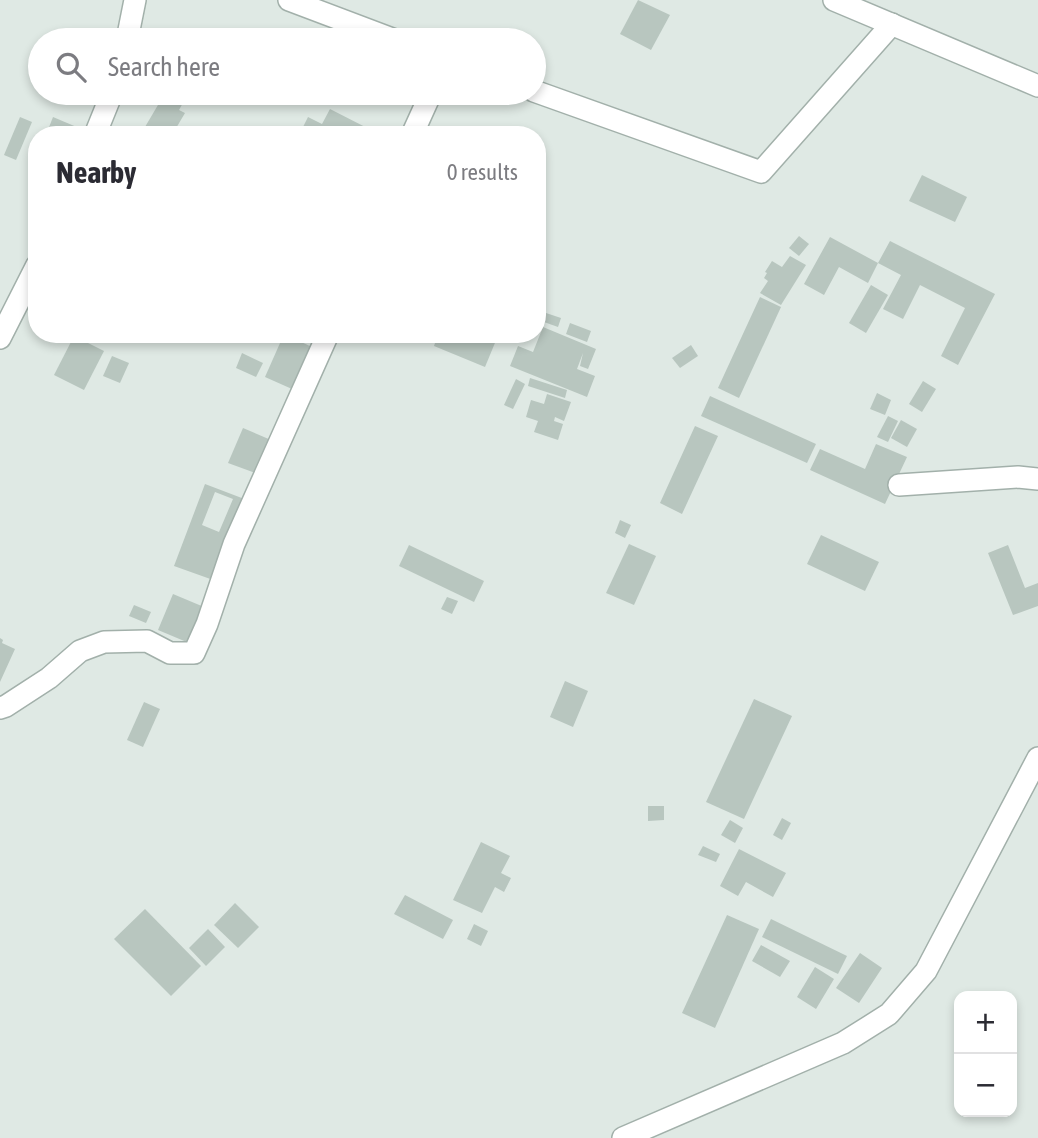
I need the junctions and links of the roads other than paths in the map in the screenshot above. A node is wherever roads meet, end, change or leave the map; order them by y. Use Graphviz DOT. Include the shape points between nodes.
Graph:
graph roads {
  1 [pos="135,0"];
  2 [pos="289,0"];
  3 [pos="834,0"];
  4 [pos="892,24"];
  5 [pos="129,28"];
  6 [pos="363,28"];
  7 [pos="1038,86"];
  8 [pos="546,95"];
  9 [pos="107,105"];
  10 [pos="426,105"];
  11 [pos="99,126"];
  12 [pos="416,126"];
  13 [pos="28,283"];
  14 [pos="0,338"];
  15 [pos="324,343"];
  16 [pos="1038,479"];
  17 [pos="899,485"];
  18 [pos="0,708"];
  19 [pos="1038,758"];
  20 [pos="623,1138"];
  1 -- 5 [label="street"];
  2 -- 6 [label="street"];
  3 -- 4 [label="street"];
  4 -- 7 [label="street"];
  4 -- 8 [label="street" via="761,172"];
  9 -- 11 [label="street"];
  10 -- 12 [label="street"];
  13 -- 14 [label="street"];
  15 -- 18 [label="street" via="234,544 194,653 170,653 147,641 104,642 80,651 49,678"];
  16 -- 17 [label="street"];
  19 -- 20 [label="street" via="926,971 889,1014 843,1043"];
}
